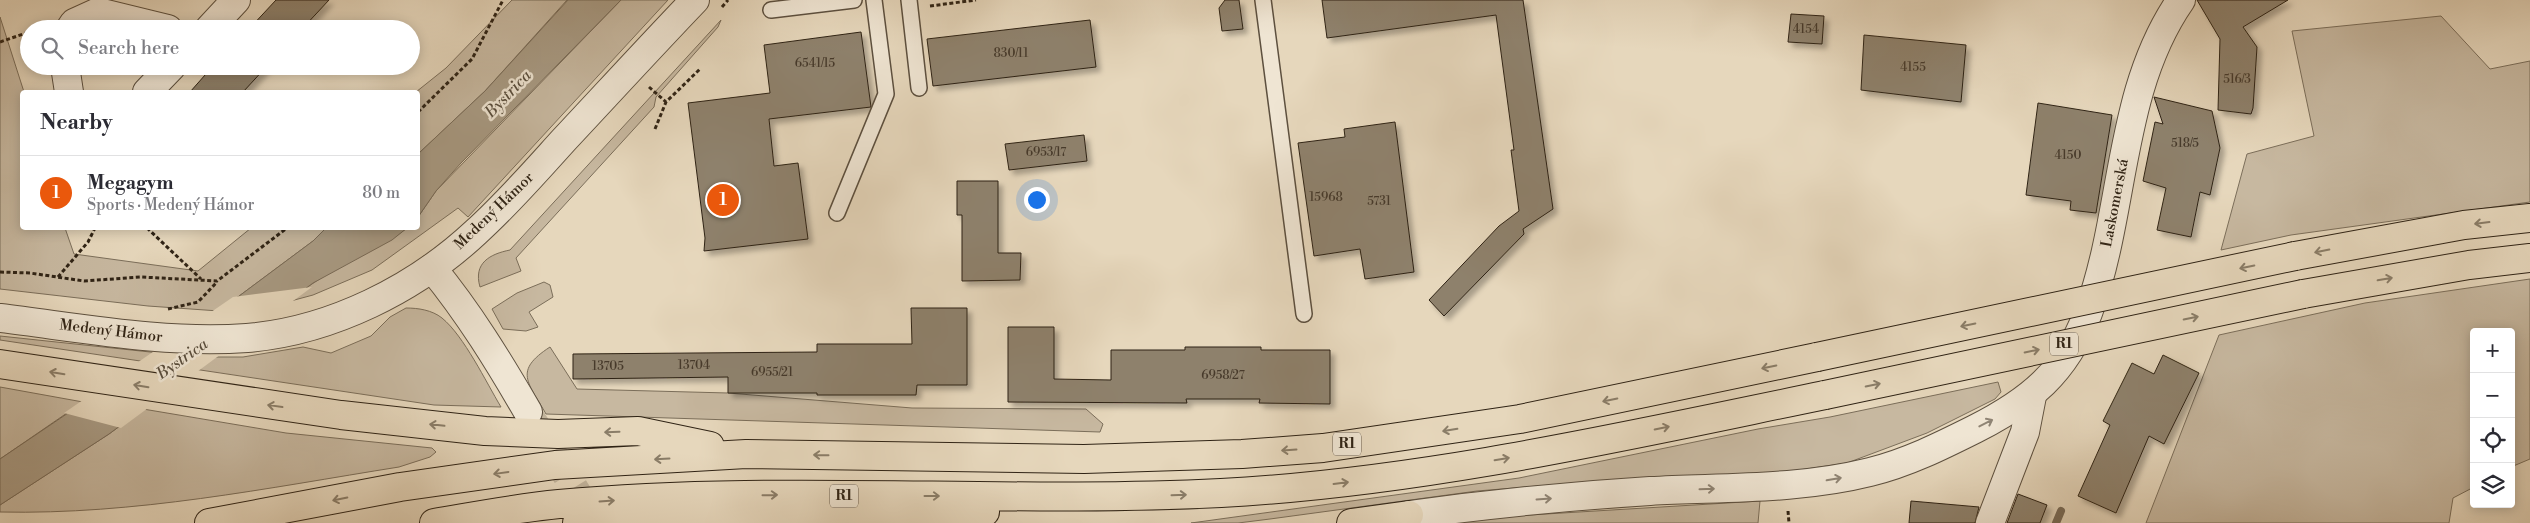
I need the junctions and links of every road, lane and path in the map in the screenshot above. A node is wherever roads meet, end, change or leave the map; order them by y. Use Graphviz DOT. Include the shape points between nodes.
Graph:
graph roads {
  1 [pos="236,0"];
  2 [pos="503,0"];
  3 [pos="695,0"];
  4 [pos="854,0"];
  5 [pos="874,0"];
  6 [pos="976,0"];
  7 [pos="1263,0"];
  8 [pos="2181,0"];
  9 [pos="909,4"];
  10 [pos="771,10"];
  11 [pos="81,20"];
  12 [pos="131,20"];
  13 [pos="217,20"];
  14 [pos="20,35"];
  15 [pos="0,42"];
  16 [pos="701,68"];
  17 [pos="66,75"];
  18 [pos="163,75"];
  19 [pos="648,86"];
  20 [pos="919,88"];
  21 [pos="69,90"];
  22 [pos="149,90"];
  23 [pos="666,102"];
  24 [pos="420,110"];
  25 [pos="655,128"];
  26 [pos="837,213"];
  27 [pos="2530,218"];
  28 [pos="94,230"];
  29 [pos="149,230"];
  30 [pos="284,230"];
  31 [pos="2530,258"];
  32 [pos="432,268"];
  33 [pos="0,272"];
  34 [pos="58,277"];
  35 [pos="202,279"];
  36 [pos="217,281"];
  37 [pos="1304,314"];
  38 [pos="0,318"];
  39 [pos="164,325"];
  40 [pos="0,364"];
  41 [pos="2032,396"];
  42 [pos="528,412"];
  43 [pos="746,454"];
  44 [pos="1131,497"];
  45 [pos="1409,515"];
  46 [pos="929,521"];
  47 [pos="209,523"];
  48 [pos="434,523"];
  49 [pos="577,523"];
  50 [pos="1351,523"];
  51 [pos="1990,523"];
  1 -- 13 [label="street"];
  2 -- 24 [label="path" via="472,59"];
  3 -- 32 [label="street, Medený Hámor" via="476,233"];
  4 -- 10 [label="lane"];
  5 -- 26 [label="lane" via="886,94"];
  6 -- 9 [label="path"];
  7 -- 37 [label="lane"];
  8 -- 41 [label="street, Laskomerská" via="2166,24 2138,94 2102,268 2088,314 2072,347 2053,375"];
  9 -- 20 [label="lane"];
  11 -- 12 [label="street" via="98,12"];
  14 -- 15 [label="path"];
  16 -- 23 [label="path"];
  17 -- 21 [label="street"];
  18 -- 22 [label="street"];
  19 -- 23 [label="path"];
  23 -- 25 [label="path"];
  27 -- 43 [label="highway, R1, one-way, bridge" via="2455,227 2295,256 1520,419 1323,448 1084,459"];
  28 -- 34 [label="path" via="88,242"];
  29 -- 35 [label="path"];
  30 -- 36 [label="path"];
  44 -- 31 [label="highway, R1, one-way, bridge" via="1320,486 1524,455 2303,294 2450,268"];
  32 -- 39 [label="street, Medený Hámor" via="369,305 328,321 286,332 249,338 199,340"];
  32 -- 42 [label="street" via="491,348"];
  33 -- 34 [label="path"];
  34 -- 35 [label="path" via="84,281 141,277"];
  35 -- 36 [label="path"];
  36 -- 39 [label="path" via="198,302 176,306"];
  38 -- 39 [label="street, Medený Hámor"];
  43 -- 40 [label="highway, one-way" via="638,431 558,434 485,431 340,415"];
  45 -- 41 [label="street, Laskomerská, one-way" via="1515,500 1786,486 1871,472 1912,458 1996,418"];
  41 -- 51 [label="street" via="2026,432"];
  43 -- 47 [label="highway, R1, one-way" via="555,465 400,486"];
  44 -- 46 [label="highway"];
  48 -- 44 [label="highway, R1, one-way" via="558,504 668,497"];
  45 -- 50 [label="highway"];
  46 -- 49 [label="highway" via="732,516"];
}
